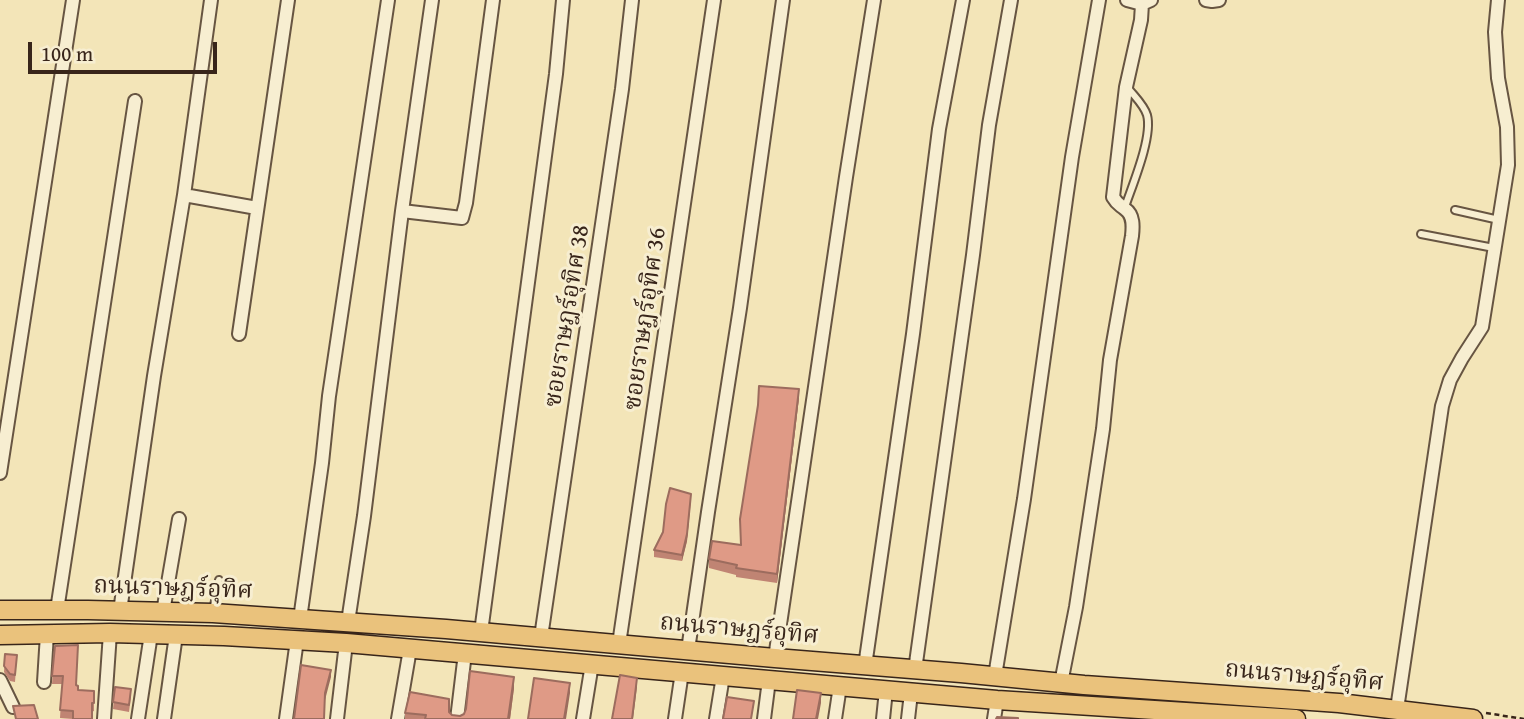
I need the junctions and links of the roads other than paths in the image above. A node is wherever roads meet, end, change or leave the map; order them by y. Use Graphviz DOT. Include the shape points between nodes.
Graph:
graph roads {
  1 [pos="73,0"];
  2 [pos="211,0"];
  3 [pos="288,0"];
  4 [pos="388,0"];
  5 [pos="432,0"];
  6 [pos="493,0"];
  7 [pos="563,0"];
  8 [pos="632,0"];
  9 [pos="714,0"];
  10 [pos="783,0"];
  11 [pos="874,0"];
  12 [pos="963,0"];
  13 [pos="1011,0"];
  14 [pos="1099,0"];
  15 [pos="1127,0"];
  16 [pos="1206,0"];
  17 [pos="1219,0"];
  18 [pos="1498,0"];
  19 [pos="1147,2"];
  20 [pos="1126,87"];
  21 [pos="135,101"];
  22 [pos="184,195"];
  23 [pos="257,208"];
  24 [pos="1125,208"];
  25 [pos="1455,210"];
  26 [pos="402,211"];
  27 [pos="1499,220"];
  28 [pos="1421,234"];
  29 [pos="1494,248"];
  30 [pos="239,334"];
  31 [pos="0,472"];
  32 [pos="179,519"];
  33 [pos="219,580"];
  34 [pos="0,610"];
  35 [pos="57,610"];
  36 [pos="120,611"];
  37 [pos="163,612"];
  38 [pos="213,612"];
  39 [pos="300,619"];
  40 [pos="348,622"];
  41 [pos="481,632"];
  42 [pos="110,633"];
  43 [pos="47,634"];
  44 [pos="151,634"];
  45 [pos="0,635"];
  46 [pos="177,635"];
  47 [pos="541,637"];
  48 [pos="297,640"];
  49 [pos="346,643"];
  50 [pos="619,644"];
  51 [pos="410,649"];
  52 [pos="688,650"];
  53 [pos="465,653"];
  54 [pos="775,658"];
  55 [pos="592,664"];
  56 [pos="865,666"];
  57 [pos="915,670"];
  58 [pos="682,672"];
  59 [pos="723,676"];
  60 [pos="995,676"];
  61 [pos="0,680"];
  62 [pos="769,680"];
  63 [pos="44,682"];
  64 [pos="1061,683"];
  65 [pos="1084,685"];
  66 [pos="840,686"];
  67 [pos="886,690"];
  68 [pos="911,693"];
  69 [pos="996,700"];
  70 [pos="1084,706"];
  71 [pos="13,707"];
  72 [pos="1397,709"];
  73 [pos="1109,713"];
  74 [pos="104,719"];
  75 [pos="138,719"];
  76 [pos="164,719"];
  77 [pos="286,719"];
  78 [pos="337,719"];
  79 [pos="398,719"];
  80 [pos="457,719"];
  81 [pos="583,719"];
  82 [pos="675,719"];
  83 [pos="716,719"];
  84 [pos="764,719"];
  85 [pos="835,719"];
  86 [pos="883,719"];
  87 [pos="908,719"];
  88 [pos="994,719"];
  89 [pos="1296,719"];
  90 [pos="1473,719"];
  1 -- 31 [label="street"];
  2 -- 22 [label="street"];
  3 -- 23 [label="street"];
  4 -- 39 [label="street"];
  5 -- 26 [label="street"];
  6 -- 26 [label="street" via="462,219"];
  7 -- 41 [label="street"];
  8 -- 47 [label="street, ซอยราษฎร์อุทิศ 38"];
  9 -- 50 [label="street, ซอยราษฎร์อุทิศ 36"];
  10 -- 52 [label="street"];
  11 -- 54 [label="street"];
  12 -- 56 [label="street" via="939,129"];
  13 -- 57 [label="street" via="989,125"];
  14 -- 60 [label="street"];
  15 -- 19 [label="street"];
  16 -- 17 [label="street"];
  18 -- 27 [label="street" via="1494,32 1508,165"];
  19 -- 20 [label="street"];
  20 -- 24 [label="street" via="1113,197"];
  20 -- 24 [label="lane" via="1143,107 1148,127"];
  21 -- 35 [label="street"];
  22 -- 23 [label="street"];
  22 -- 36 [label="street"];
  23 -- 30 [label="street"];
  24 -- 64 [label="street" via="1133,222 1132,236"];
  25 -- 27 [label="lane"];
  26 -- 40 [label="street"];
  27 -- 29 [label="street"];
  28 -- 29 [label="lane"];
  29 -- 72 [label="street" via="1482,327 1450,380 1442,406"];
  32 -- 37 [label="street"];
  33 -- 38 [label="lane"];
  34 -- 35 [label="main road, ถนนราษฎร์อุทิศ"];
  35 -- 36 [label="main road, ถนนราษฎร์อุทิศ"];
  36 -- 37 [label="main road, ถนนราษฎร์อุทิศ"];
  37 -- 38 [label="main road, ถนนราษฎร์อุทิศ"];
  38 -- 39 [label="main road, ถนนราษฎร์อุทิศ"];
  39 -- 40 [label="main road, ถนนราษฎร์อุทิศ"];
  40 -- 41 [label="main road, ถนนราษฎร์อุทิศ"];
  41 -- 47 [label="main road, ถนนราษฎร์อุทิศ"];
  42 -- 43 [label="main road, ถนนราษฎร์อุทิศ"];
  42 -- 44 [label="main road, ถนนราษฎร์อุทิศ"];
  42 -- 74 [label="street"];
  43 -- 45 [label="main road, ถนนราษฎร์อุทิศ"];
  43 -- 63 [label="street"];
  44 -- 46 [label="main road, ถนนราษฎร์อุทิศ"];
  44 -- 75 [label="street"];
  46 -- 48 [label="main road, ถนนราษฎร์อุทิศ"];
  46 -- 76 [label="street"];
  47 -- 50 [label="main road, ถนนราษฎร์อุทิศ"];
  48 -- 49 [label="main road, ถนนราษฎร์อุทิศ"];
  48 -- 77 [label="street"];
  49 -- 51 [label="main road, ถนนราษฎร์อุทิศ"];
  49 -- 78 [label="street"];
  50 -- 52 [label="main road, ถนนราษฎร์อุทิศ"];
  51 -- 53 [label="main road, ถนนราษฎร์อุทิศ"];
  51 -- 79 [label="street"];
  52 -- 54 [label="main road, ถนนราษฎร์อุทิศ"];
  53 -- 55 [label="main road, ถนนราษฎร์อุทิศ"];
  53 -- 80 [label="street"];
  54 -- 56 [label="main road, ถนนราษฎร์อุทิศ"];
  55 -- 58 [label="main road, ถนนราษฎร์อุทิศ"];
  55 -- 81 [label="street"];
  56 -- 57 [label="main road, ถนนราษฎร์อุทิศ"];
  57 -- 60 [label="main road, ถนนราษฎร์อุทิศ"];
  58 -- 59 [label="main road, ถนนราษฎร์อุทิศ"];
  58 -- 82 [label="street"];
  59 -- 62 [label="main road, ถนนราษฎร์อุทิศ"];
  59 -- 83 [label="street"];
  60 -- 64 [label="main road, ถนนราษฎร์อุทิศ"];
  61 -- 71 [label="street"];
  62 -- 66 [label="main road, ถนนราษฎร์อุทิศ"];
  62 -- 84 [label="street"];
  64 -- 65 [label="main road, ถนนราษฎร์อุทิศ"];
  65 -- 70 [label="main road"];
  65 -- 72 [label="main road, ถนนราษฎร์อุทิศ"];
  66 -- 67 [label="main road, ถนนราษฎร์อุทิศ"];
  66 -- 85 [label="street"];
  67 -- 68 [label="main road, ถนนราษฎร์อุทิศ"];
  67 -- 86 [label="street"];
  68 -- 69 [label="main road, ถนนราษฎร์อุทิศ"];
  68 -- 87 [label="street"];
  69 -- 70 [label="main road, ถนนราษฎร์อุทิศ"];
  69 -- 88 [label="street"];
  70 -- 73 [label="main road, ถนนราษฎร์อุทิศ"];
  72 -- 90 [label="main road, ถนนราษฎร์อุทิศ"];
  73 -- 89 [label="main road, ถนนราษฎร์อุทิศ"];
}
